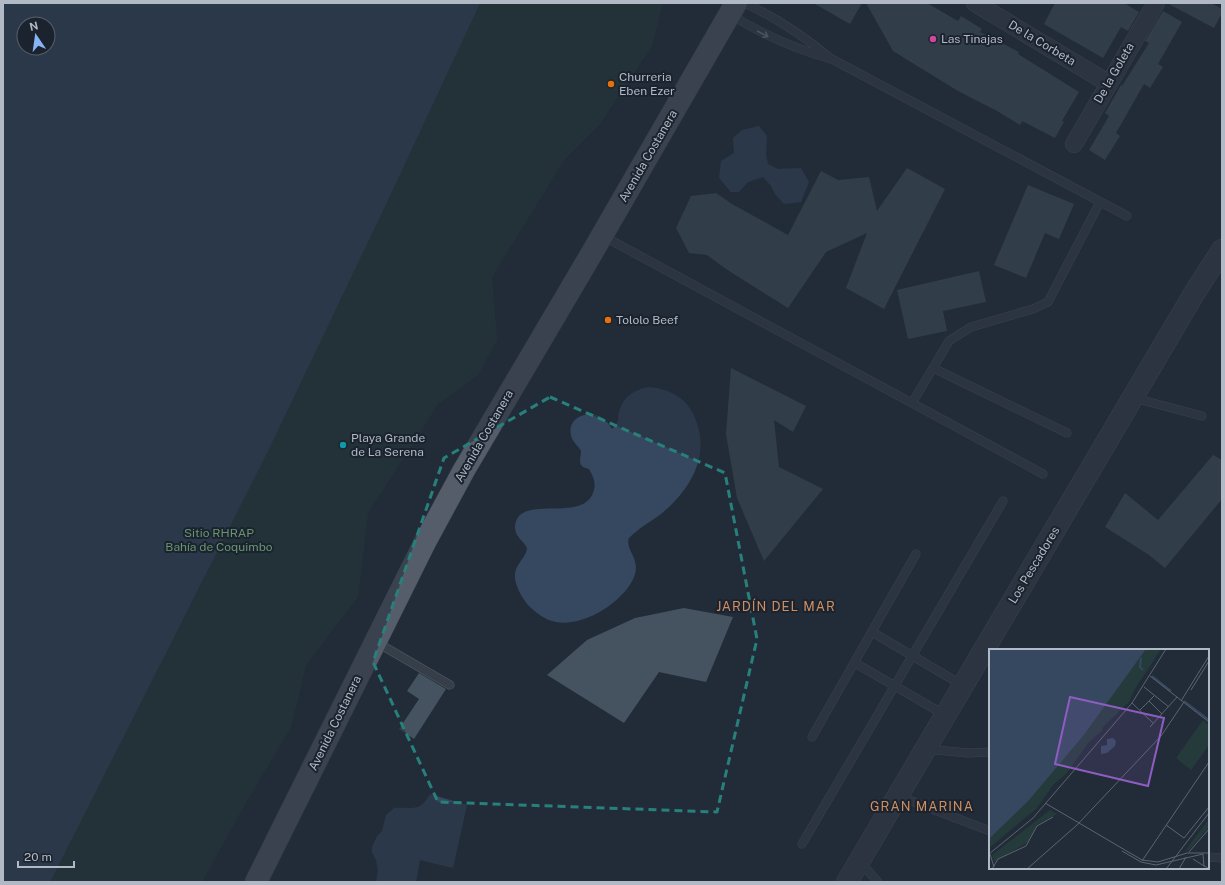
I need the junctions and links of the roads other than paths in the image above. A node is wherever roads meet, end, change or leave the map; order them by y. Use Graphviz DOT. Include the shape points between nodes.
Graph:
graph roads {
  1 [pos="975,3"];
  2 [pos="1156,3"];
  3 [pos="737,7"];
  4 [pos="830,58"];
  5 [pos="1108,83"];
  6 [pos="1074,144"];
  7 [pos="1100,202"];
  8 [pos="1127,216"];
  9 [pos="602,236"];
  10 [pos="1222,250"];
  11 [pos="933,368"];
  12 [pos="1133,398"];
  13 [pos="912,403"];
  14 [pos="1202,416"];
  15 [pos="1067,433"];
  16 [pos="1043,474"];
  17 [pos="1003,501"];
  18 [pos="916,554"];
  19 [pos="872,632"];
  20 [pos="376,642"];
  21 [pos="913,655"];
  22 [pos="854,663"];
  23 [pos="450,685"];
  24 [pos="894,686"];
  25 [pos="962,686"];
  26 [pos="945,716"];
  27 [pos="812,737"];
  28 [pos="925,749"];
  29 [pos="989,752"];
  30 [pos="898,796"];
  31 [pos="989,831"];
  32 [pos="802,844"];
  33 [pos="1209,857"];
  34 [pos="1222,858"];
  35 [pos="859,861"];
  36 [pos="256,882"];
  37 [pos="847,882"];
  38 [pos="878,882"];
  1 -- 5 [label="street, De la Corbeta"];
  2 -- 5 [label="street, De la Goleta"];
  3 -- 4 [label="lane" via="766,13 793,29"];
  3 -- 4 [label="lane, one-way" via="772,39"];
  3 -- 9 [label="main road, Avenida Costanera"];
  4 -- 7 [label="lane"];
  5 -- 6 [label="street, De la Goleta"];
  7 -- 8 [label="lane"];
  7 -- 11 [label="lane" via="1048,302 1033,309 970,327 949,341"];
  9 -- 13 [label="lane"];
  9 -- 20 [label="main road, Avenida Costanera" via="472,456 425,542"];
  10 -- 12 [label="street, Los Pescadores"];
  11 -- 13 [label="lane"];
  11 -- 15 [label="lane"];
  12 -- 14 [label="lane"];
  12 -- 25 [label="street, Los Pescadores"];
  13 -- 16 [label="lane"];
  17 -- 21 [label="lane"];
  18 -- 19 [label="lane"];
  19 -- 21 [label="lane"];
  19 -- 22 [label="lane"];
  20 -- 23 [label="lane"];
  20 -- 36 [label="main road, Avenida Costanera"];
  21 -- 24 [label="lane"];
  21 -- 25 [label="lane"];
  22 -- 24 [label="lane"];
  22 -- 27 [label="lane"];
  24 -- 26 [label="lane"];
  24 -- 32 [label="lane"];
  25 -- 26 [label="street, Los Pescadores"];
  26 -- 28 [label="street, Los Pescadores"];
  28 -- 29 [label="lane"];
  28 -- 30 [label="street, Los Pescadores"];
  30 -- 31 [label="lane"];
  30 -- 35 [label="street, Los Pescadores"];
  33 -- 34 [label="lane"];
  35 -- 37 [label="street, Los Pescadores"];
  35 -- 38 [label="lane"];
}
